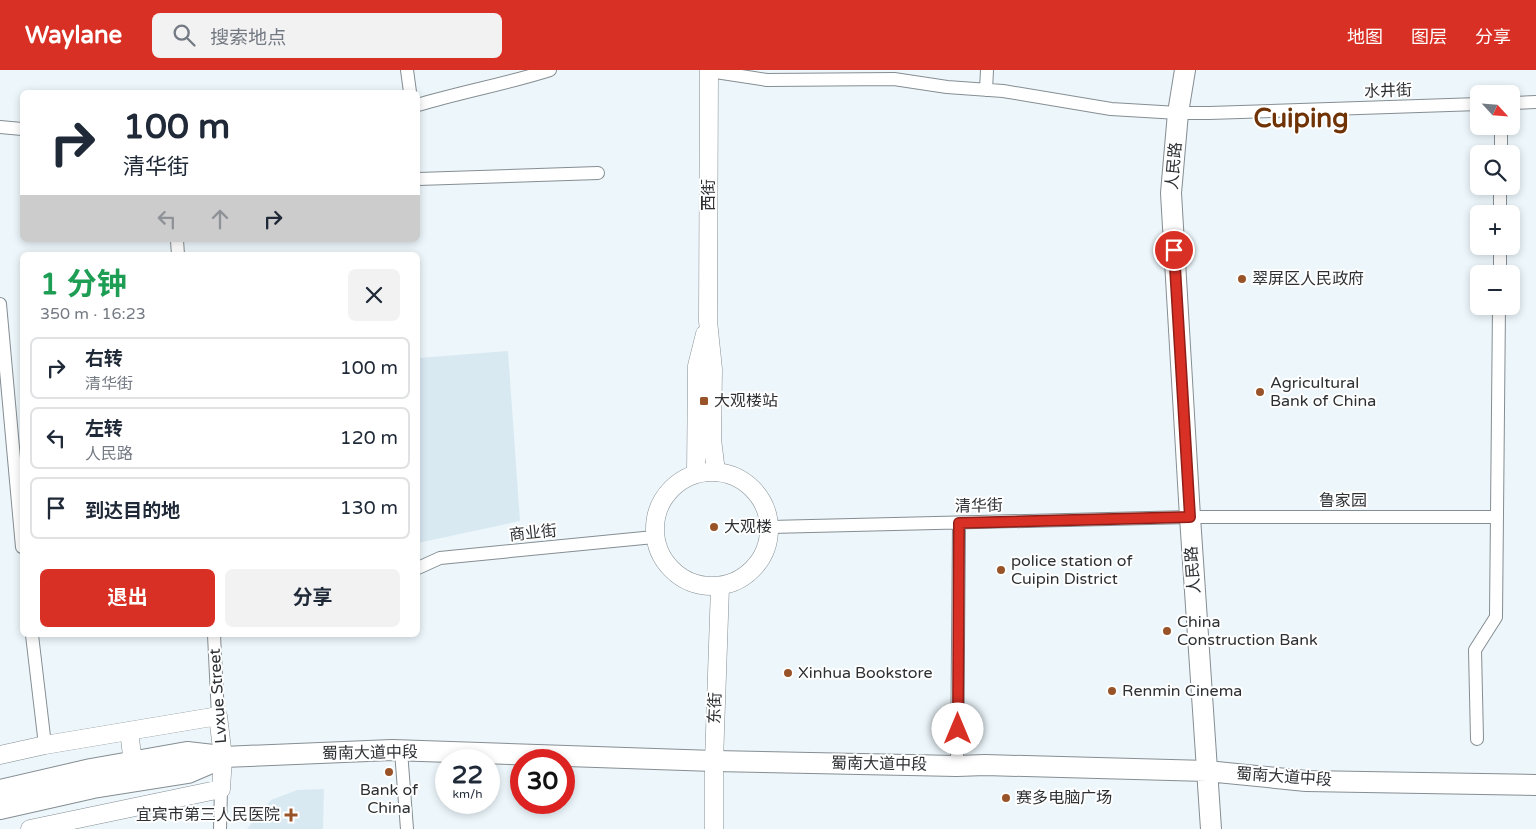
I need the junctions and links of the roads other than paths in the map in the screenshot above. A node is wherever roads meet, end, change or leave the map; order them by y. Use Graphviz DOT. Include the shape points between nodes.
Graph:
graph roads {
  1 [pos="407,70"];
  2 [pos="550,70"];
  3 [pos="987,70"];
  4 [pos="1185,70"];
  5 [pos="709,71"];
  6 [pos="410,90"];
  7 [pos="986,90"];
  8 [pos="1536,102"];
  9 [pos="1520,103"];
  10 [pos="420,104"];
  11 [pos="1470,104"];
  12 [pos="1178,113"];
  13 [pos="0,128"];
  14 [pos="20,129"];
  15 [pos="598,173"];
  16 [pos="420,179"];
  17 [pos="0,304"];
  18 [pos="1499,315"];
  19 [pos="708,321"];
  20 [pos="716,472"];
  21 [pos="696,474"];
  22 [pos="1190,517"];
  23 [pos="1497,517"];
  24 [pos="959,523"];
  25 [pos="20,525"];
  26 [pos="770,527"];
  27 [pos="654,537"];
  28 [pos="420,567"];
  29 [pos="720,587"];
  30 [pos="32,637"];
  31 [pos="214,637"];
  32 [pos="218,716"];
  33 [pos="129,731"];
  34 [pos="1477,740"];
  35 [pos="45,745"];
  36 [pos="402,751"];
  37 [pos="0,754"];
  38 [pos="223,757"];
  39 [pos="714,761"];
  40 [pos="133,763"];
  41 [pos="958,766"];
  42 [pos="1207,771"];
  43 [pos="92,778"];
  44 [pos="1536,785"];
  45 [pos="221,789"];
  46 [pos="0,791"];
  47 [pos="0,808"];
  48 [pos="30,829"];
  49 [pos="220,829"];
  50 [pos="407,829"];
  51 [pos="714,829"];
  52 [pos="1211,829"];
  1 -- 6 [label="street"];
  2 -- 10 [label="street"];
  3 -- 7 [label="street"];
  4 -- 12 [label="main road, 人民路"];
  5 -- 7 [label="street, 水井街" via="767,80 894,79"];
  5 -- 19 [label="main road, 西街"];
  7 -- 12 [label="street, 水井街" via="1112,109"];
  8 -- 9 [label="street"];
  11 -- 12 [label="street, 水井街"];
  12 -- 22 [label="main road, 人民路" via="1171,193"];
  13 -- 14 [label="street"];
  15 -- 16 [label="street"];
  17 -- 25 [label="street"];
  18 -- 23 [label="street"];
  19 -- 20 [label="main road, 西街" via="713,368 712,439"];
  19 -- 21 [label="main road, 西街" via="696,366"];
  20 -- 21 [label="main road"];
  20 -- 26 [label="main road" via="744,481 762,500"];
  21 -- 27 [label="main road" via="666,495 655,517"];
  22 -- 23 [label="street, 鲁家园"];
  22 -- 24 [label="street, 清华街"];
  22 -- 42 [label="main road, 人民路"];
  23 -- 34 [label="street" via="1496,617 1475,650"];
  24 -- 26 [label="street, 清华街"];
  24 -- 41 [label="street"];
  26 -- 29 [label="main road" via="767,547 758,565 748,574"];
  27 -- 28 [label="street, 商业街" via="440,558"];
  27 -- 29 [label="main road" via="660,556 683,580 702,587"];
  29 -- 39 [label="main road, 东街"];
  30 -- 35 [label="street"];
  31 -- 32 [label="street, Lvxue Street"];
  32 -- 33 [label="main road"];
  32 -- 38 [label="main road, Lvxue Street"];
  33 -- 35 [label="main road"];
  33 -- 40 [label="main road"];
  35 -- 37 [label="main road"];
  36 -- 38 [label="main road, 蜀南大道中段"];
  36 -- 39 [label="main road, 蜀南大道中段"];
  36 -- 50 [label="street"];
  38 -- 40 [label="highway" via="187,753"];
  38 -- 43 [label="highway" via="188,772"];
  38 -- 45 [label="main road, Lvxue Street"];
  39 -- 41 [label="main road, 蜀南大道中段"];
  39 -- 51 [label="main road, 东街"];
  40 -- 43 [label="highway"];
  41 -- 42 [label="main road, 蜀南大道中段"];
  42 -- 44 [label="main road, 蜀南大道中段" via="1306,781"];
  42 -- 52 [label="main road, 人民路"];
  43 -- 46 [label="highway"];
  43 -- 47 [label="highway"];
  45 -- 48 [label="main road"];
  45 -- 49 [label="street"];
}
